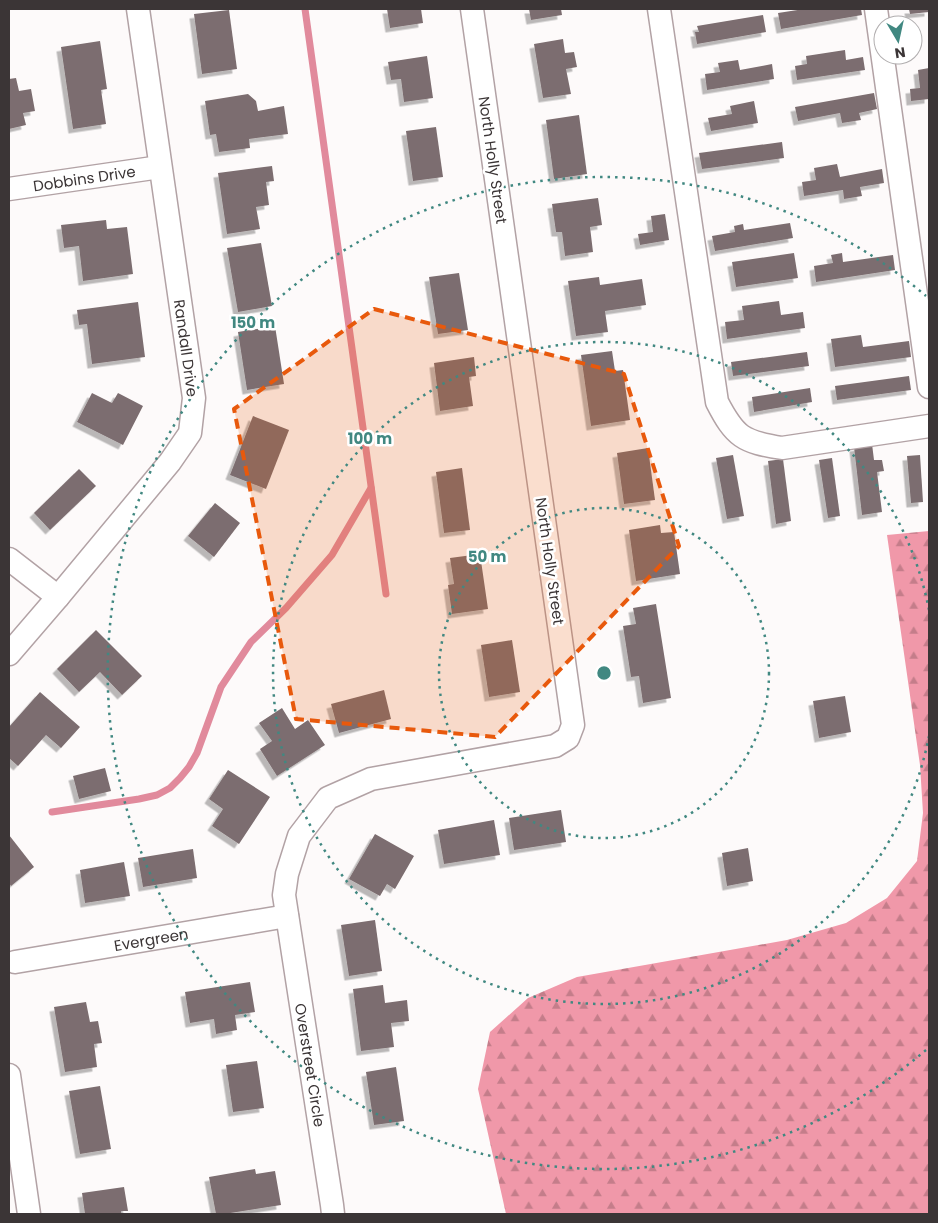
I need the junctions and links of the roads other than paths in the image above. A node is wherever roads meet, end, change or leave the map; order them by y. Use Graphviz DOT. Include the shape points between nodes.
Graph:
graph roads {
  1 [pos="138,9"];
  2 [pos="472,9"];
  3 [pos="659,9"];
  4 [pos="876,9"];
  5 [pos="160,167"];
  6 [pos="9,189"];
  7 [pos="929,387"];
  8 [pos="929,426"];
  9 [pos="9,559"];
  10 [pos="58,597"];
  11 [pos="9,654"];
  12 [pos="287,916"];
  13 [pos="11,962"];
  14 [pos="9,1075"];
  15 [pos="29,1214"];
  16 [pos="333,1214"];
  1 -- 5 [label="street, Randall Drive"];
  2 -- 12 [label="street, North Holly Street" via="573,724 568,738 554,746 371,779 328,798 299,836 287,874 284,895"];
  3 -- 8 [label="street" via="717,402 726,421 740,436 782,448"];
  4 -- 7 [label="street"];
  5 -- 6 [label="street, Dobbins Drive"];
  5 -- 10 [label="street, Randall Drive" via="194,398 190,434"];
  9 -- 10 [label="street"];
  10 -- 11 [label="street, Randall Drive"];
  12 -- 13 [label="street, Evergreen"];
  12 -- 16 [label="street, Overstreet Circle"];
  14 -- 15 [label="street"];
}
